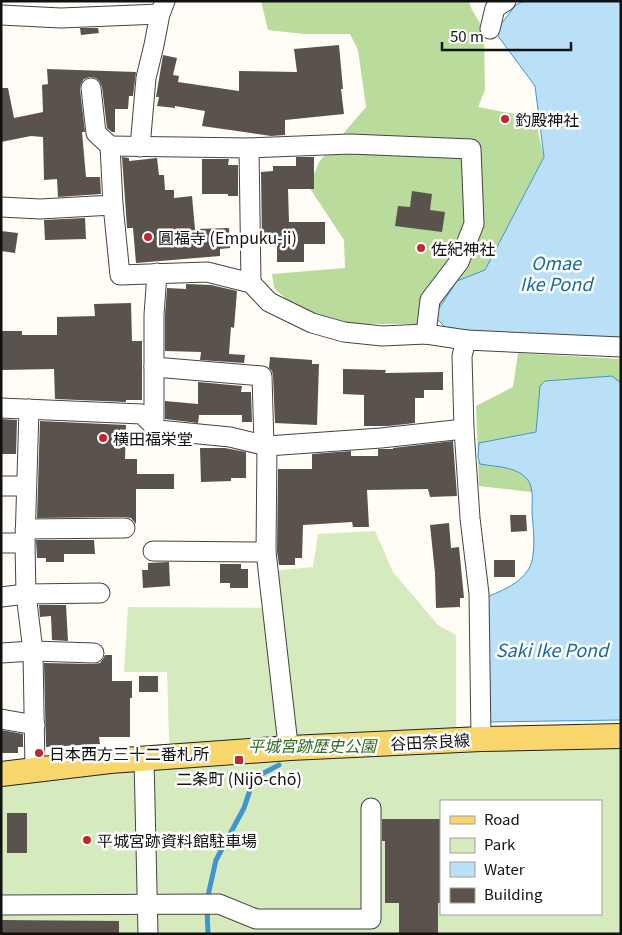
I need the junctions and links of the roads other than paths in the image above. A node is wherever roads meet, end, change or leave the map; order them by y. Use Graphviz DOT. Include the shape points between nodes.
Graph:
graph roads {
  1 [pos="506,1"];
  2 [pos="162,7"];
  3 [pos="61,10"];
  4 [pos="1,15"];
  5 [pos="490,29"];
  6 [pos="91,88"];
  7 [pos="110,146"];
  8 [pos="140,147"];
  9 [pos="249,148"];
  10 [pos="113,205"];
  11 [pos="1,207"];
  12 [pos="157,273"];
  13 [pos="251,283"];
  14 [pos="426,334"];
  15 [pos="466,340"];
  16 [pos="621,347"];
  17 [pos="154,367"];
  18 [pos="1,408"];
  19 [pos="29,409"];
  20 [pos="154,427"];
  21 [pos="464,430"];
  22 [pos="266,445"];
  23 [pos="1,486"];
  24 [pos="26,486"];
  25 [pos="125,528"];
  26 [pos="25,536"];
  27 [pos="1,543"];
  28 [pos="153,550"];
  29 [pos="266,552"];
  30 [pos="100,593"];
  31 [pos="26,594"];
  32 [pos="1,597"];
  33 [pos="33,651"];
  34 [pos="1,652"];
  35 [pos="94,653"];
  36 [pos="1,720"];
  37 [pos="35,724"];
  38 [pos="621,736"];
  39 [pos="481,739"];
  40 [pos="290,748"];
  41 [pos="144,759"];
  42 [pos="35,770"];
  43 [pos="1,774"];
  44 [pos="371,808"];
  45 [pos="147,904"];
  46 [pos="1,905"];
  47 [pos="148,934"];
  1 -- 5 [label="street" via="495,8"];
  2 -- 3 [label="street"];
  2 -- 8 [label="street" via="146,78"];
  3 -- 4 [label="street"];
  6 -- 7 [label="street" via="96,133"];
  7 -- 8 [label="street"];
  7 -- 10 [label="street"];
  8 -- 9 [label="street"];
  9 -- 13 [label="street"];
  9 -- 14 [label="street" via="350,144 471,150 474,224 459,262 430,300"];
  10 -- 11 [label="street" via="40,209"];
  10 -- 12 [label="street" via="120,275"];
  12 -- 13 [label="street" via="207,272"];
  12 -- 17 [label="street"];
  13 -- 14 [label="street" via="269,302 312,323 344,332 382,336"];
  14 -- 15 [label="street"];
  15 -- 16 [label="street"];
  15 -- 21 [label="street" via="462,356"];
  17 -- 20 [label="street"];
  17 -- 22 [label="street" via="262,376"];
  18 -- 19 [label="street"];
  19 -- 20 [label="street" via="142,414"];
  19 -- 24 [label="street"];
  20 -- 22 [label="street"];
  21 -- 22 [label="street"];
  21 -- 39 [label="street" via="479,594"];
  22 -- 29 [label="street"];
  23 -- 24 [label="street"];
  24 -- 26 [label="street"];
  25 -- 26 [label="street"];
  26 -- 27 [label="street"];
  26 -- 31 [label="street"];
  28 -- 29 [label="street"];
  29 -- 40 [label="street"];
  30 -- 31 [label="street"];
  31 -- 32 [label="street"];
  31 -- 33 [label="street"];
  33 -- 34 [label="street"];
  33 -- 35 [label="street"];
  33 -- 37 [label="street"];
  36 -- 37 [label="street"];
  37 -- 42 [label="street"];
  38 -- 39 [label="main road, 谷田奈良線"];
  39 -- 40 [label="main road, 谷田奈良線"];
  40 -- 41 [label="main road, 谷田奈良線"];
  41 -- 42 [label="main road, 谷田奈良線"];
  41 -- 45 [label="street"];
  42 -- 43 [label="main road, 谷田奈良線"];
  44 -- 45 [label="street" via="371,919 256,919 219,904"];
  45 -- 46 [label="street"];
  45 -- 47 [label="street"];
}
